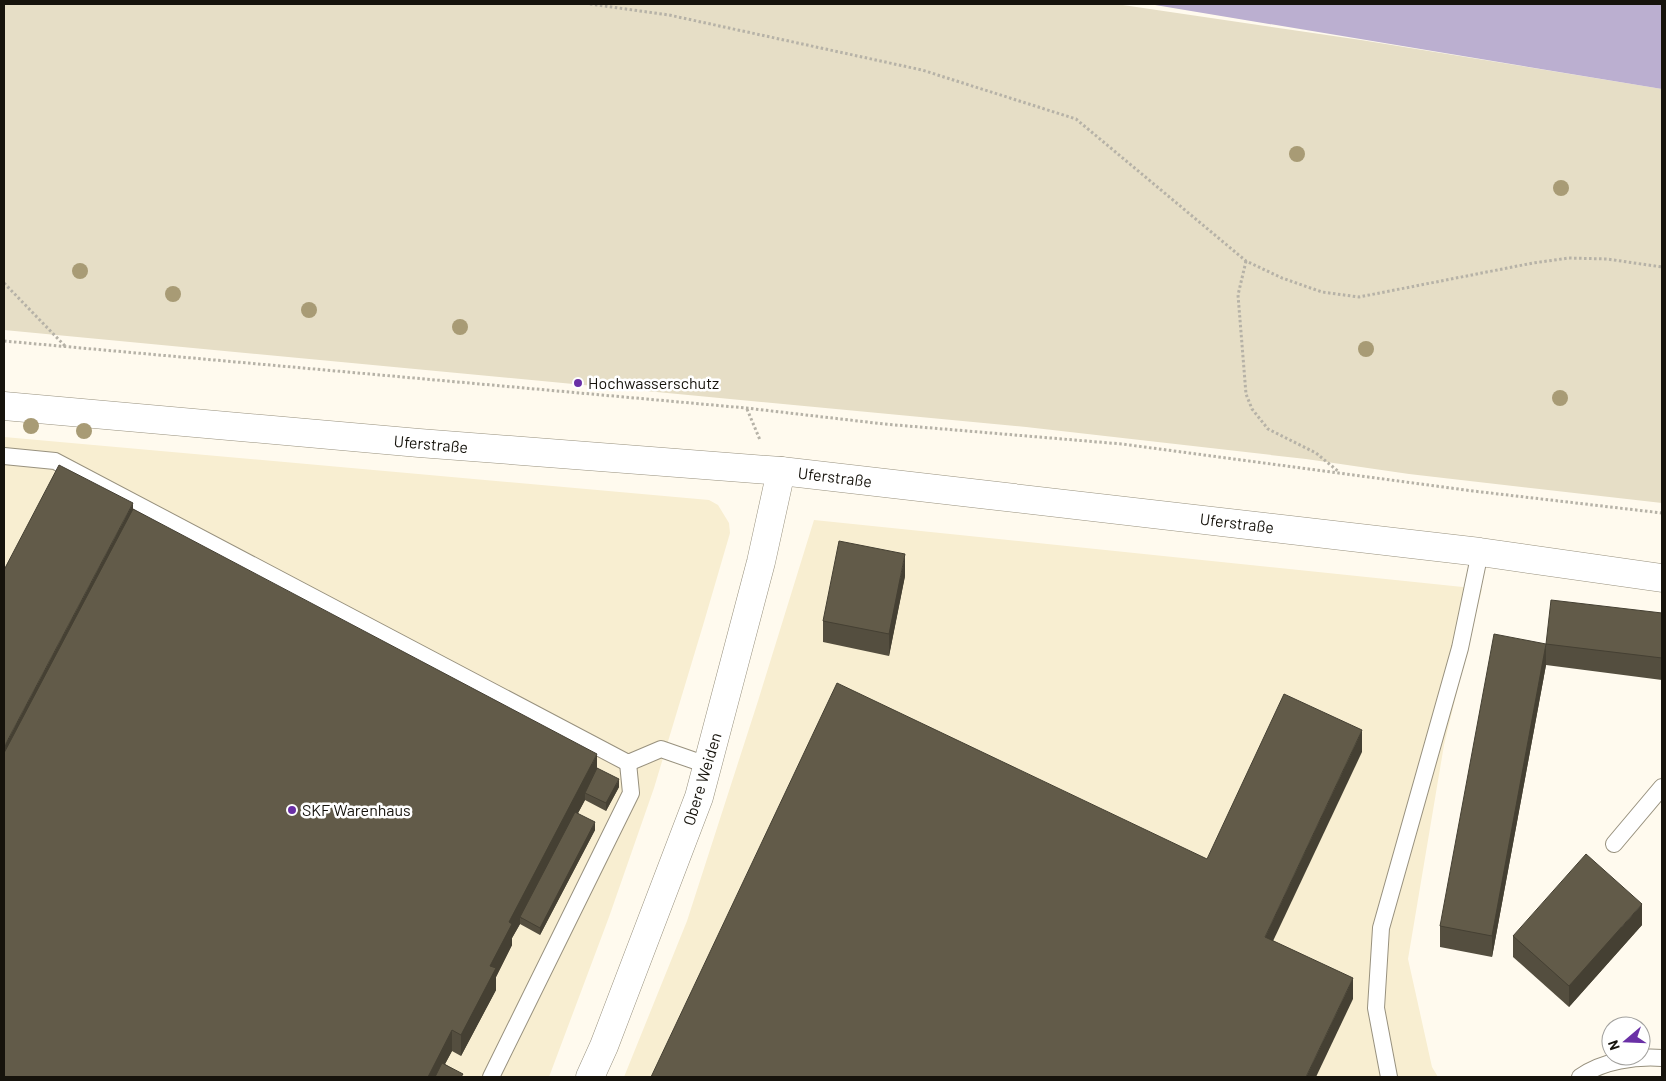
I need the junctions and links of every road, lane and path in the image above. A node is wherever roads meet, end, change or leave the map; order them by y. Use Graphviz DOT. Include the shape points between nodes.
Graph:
graph roads {
  1 [pos="590,4"];
  2 [pos="1246,261"];
  3 [pos="1662,267"];
  4 [pos="4,283"];
  5 [pos="4,341"];
  6 [pos="66,347"];
  7 [pos="4,406"];
  8 [pos="4,456"];
  9 [pos="781,471"];
  10 [pos="1339,473"];
  11 [pos="1662,513"];
  12 [pos="1480,552"];
  13 [pos="1662,578"];
  14 [pos="628,763"];
  15 [pos="707,765"];
  16 [pos="1662,787"];
  17 [pos="1614,844"];
  18 [pos="1662,1058"];
  19 [pos="491,1077"];
  20 [pos="590,1077"];
  21 [pos="1389,1077"];
  22 [pos="1580,1077"];
  1 -- 2 [label="path" via="669,15 922,70 1076,119"];
  2 -- 3 [label="path" via="1322,292 1360,297 1569,258 1607,259"];
  2 -- 10 [label="path" via="1238,295 1246,394 1252,408 1268,429 1316,453"];
  4 -- 6 [label="path"];
  5 -- 6 [label="path"];
  6 -- 10 [label="path" via="1122,444"];
  7 -- 9 [label="street, Uferstraße"];
  8 -- 14 [label="lane" via="55,461"];
  9 -- 12 [label="street, Uferstraße"];
  9 -- 15 [label="street, Obere Weiden" via="761,562"];
  10 -- 11 [label="path"];
  12 -- 13 [label="street, Uferstraße"];
  12 -- 21 [label="lane" via="1460,648 1381,928 1376,1008"];
  14 -- 15 [label="lane" via="661,749"];
  14 -- 19 [label="lane" via="631,793"];
  15 -- 20 [label="street, Obere Weiden" via="695,806"];
  16 -- 17 [label="lane"];
  18 -- 22 [label="lane" via="1646,1057 1598,1066"];
}
